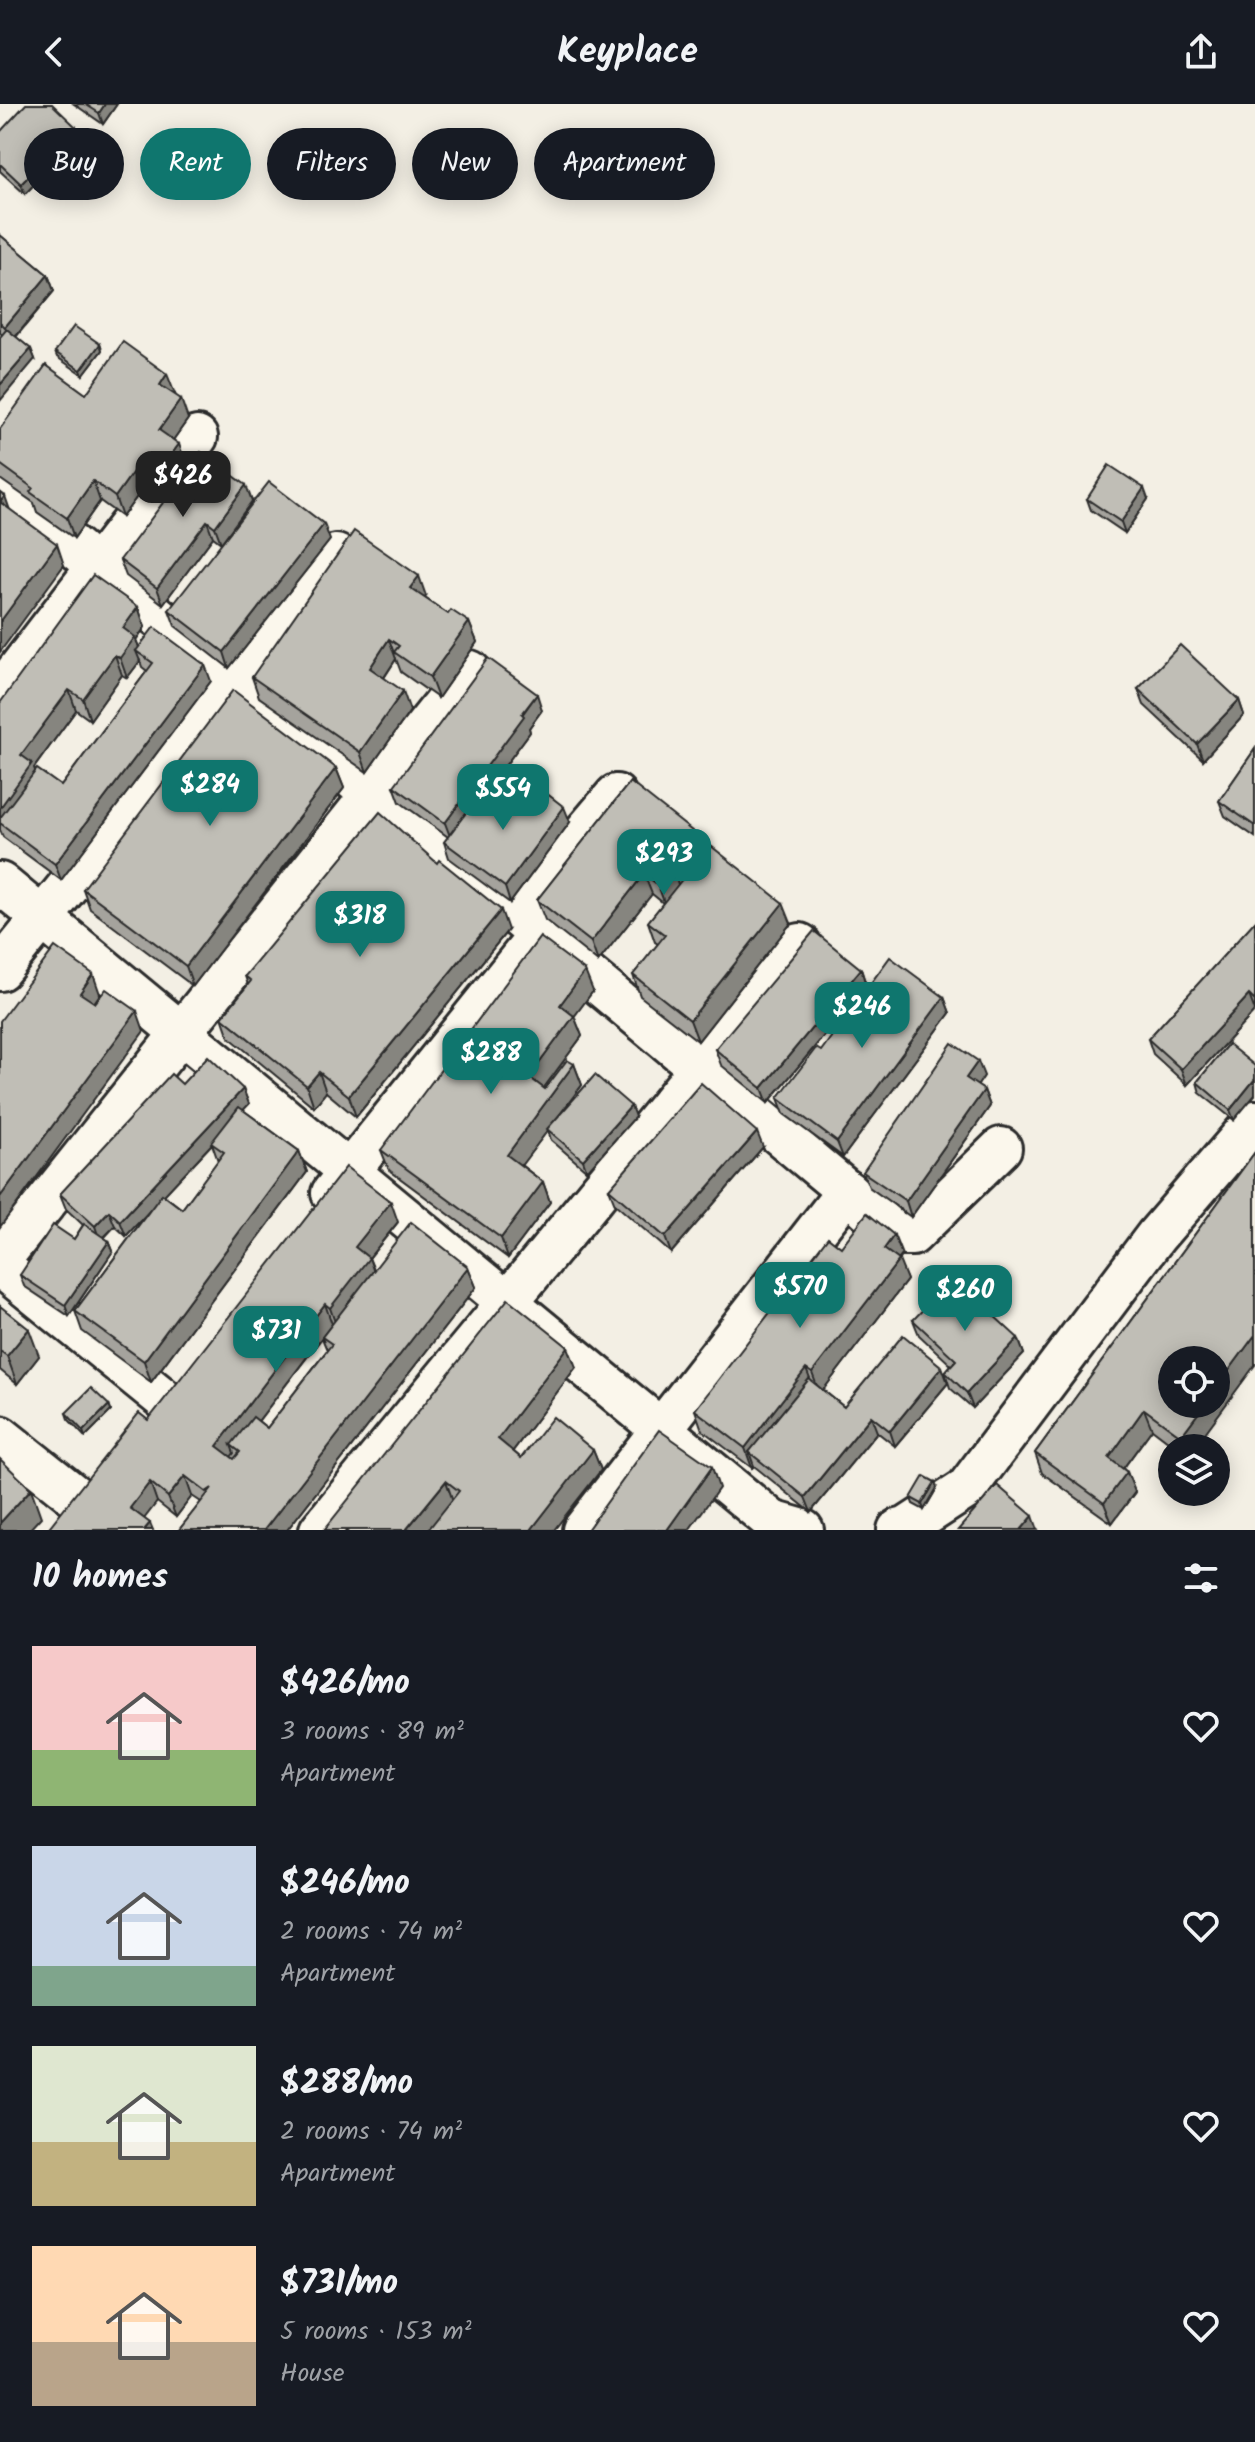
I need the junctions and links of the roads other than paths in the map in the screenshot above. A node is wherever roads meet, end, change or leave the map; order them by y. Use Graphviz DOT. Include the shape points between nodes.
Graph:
graph roads {
  1 [pos="197,437"];
  2 [pos="0,485"];
  3 [pos="336,555"];
  4 [pos="97,566"];
  5 [pos="470,671"];
  6 [pos="235,680"];
  7 [pos="0,693"];
  8 [pos="372,794"];
  9 [pos="616,795"];
  10 [pos="0,883"];
  11 [pos="41,917"];
  12 [pos="527,924"];
  13 [pos="800,944"];
  14 [pos="0,970"];
  15 [pos="181,1033"];
  16 [pos="701,1069"];
  17 [pos="1255,1121"];
  18 [pos="1001,1148"];
  19 [pos="349,1172"];
  20 [pos="847,1191"];
  21 [pos="310,1220"];
  22 [pos="0,1263"];
  23 [pos="506,1301"];
  24 [pos="166,1400"];
  25 [pos="662,1430"];
  26 [pos="0,1436"];
  27 [pos="82,1504"];
  28 [pos="780,1527"];
  29 [pos="320,1530"];
  30 [pos="583,1530"];
  31 [pos="898,1530"];
  1 -- 4 [label="street"];
  2 -- 4 [label="street"];
  3 -- 6 [label="street"];
  4 -- 6 [label="street"];
  4 -- 7 [label="street"];
  5 -- 8 [label="street"];
  6 -- 8 [label="street"];
  6 -- 11 [label="street"];
  8 -- 12 [label="street"];
  8 -- 15 [label="street"];
  9 -- 12 [label="street"];
  10 -- 11 [label="street"];
  11 -- 14 [label="street"];
  11 -- 15 [label="street"];
  12 -- 16 [label="street"];
  12 -- 19 [label="street"];
  13 -- 16 [label="street"];
  15 -- 19 [label="street"];
  15 -- 22 [label="street"];
  16 -- 20 [label="street"];
  16 -- 23 [label="street"];
  17 -- 31 [label="street" via="1156,1236 966,1489"];
  18 -- 20 [label="street" via="912,1235 896,1235"];
  19 -- 21 [label="street"];
  19 -- 23 [label="street"];
  20 -- 25 [label="street"];
  22 -- 24 [label="street"];
  23 -- 25 [label="street"];
  23 -- 29 [label="street"];
  25 -- 28 [label="street"];
  25 -- 30 [label="street"];
  26 -- 27 [label="street"];
}
